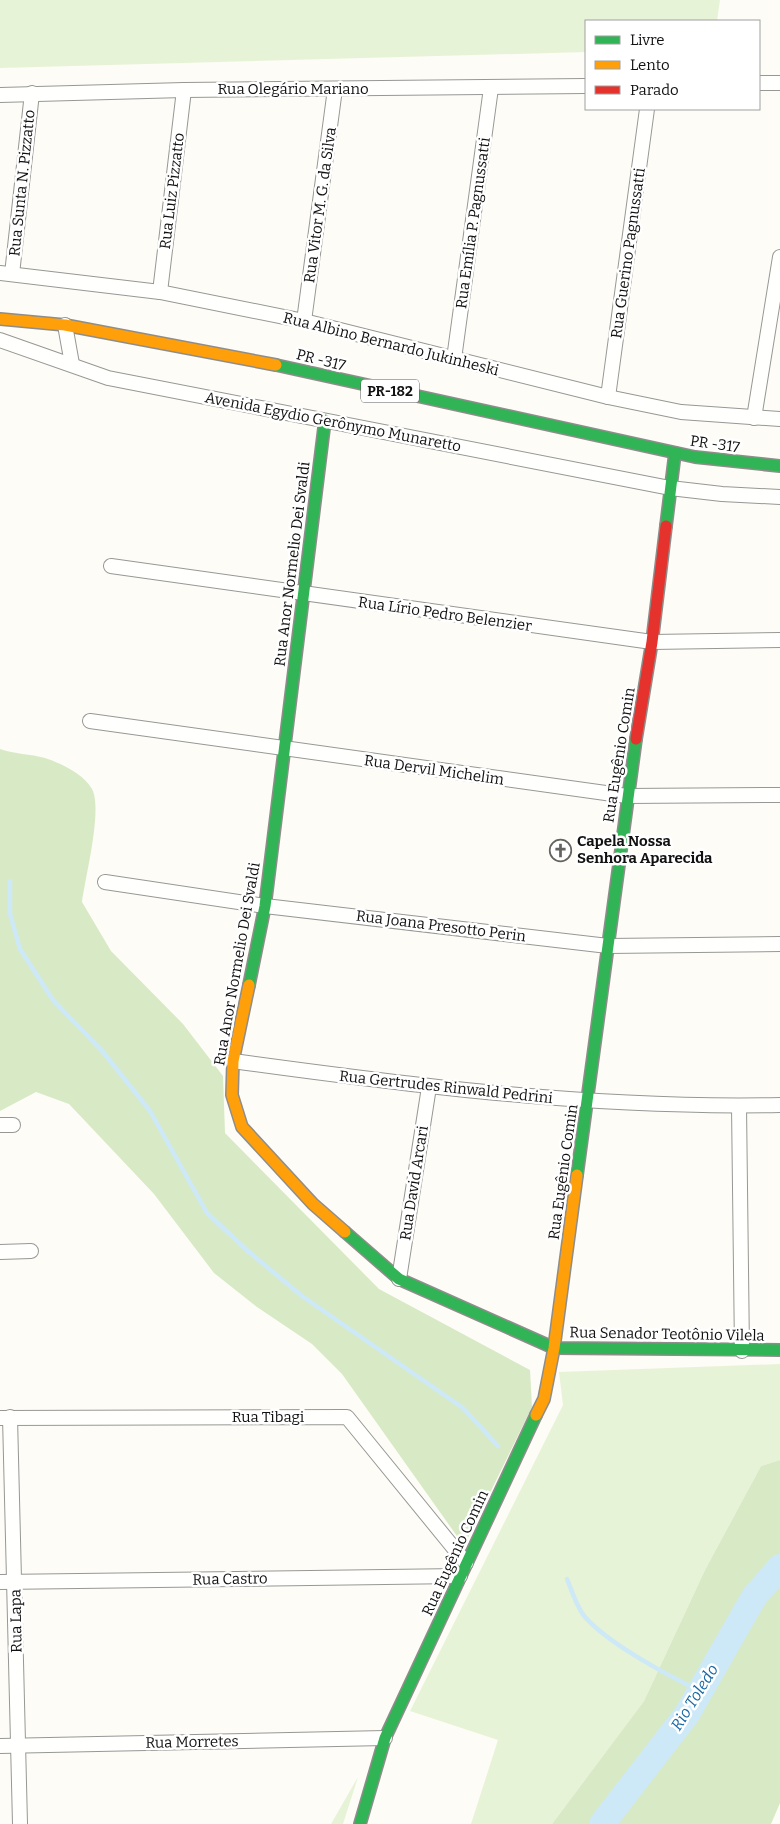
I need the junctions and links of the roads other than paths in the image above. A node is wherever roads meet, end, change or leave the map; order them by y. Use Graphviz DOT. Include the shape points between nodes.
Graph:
graph roads {
  1 [pos="780,83"];
  2 [pos="760,84"];
  3 [pos="585,86"];
  4 [pos="491,88"];
  5 [pos="335,89"];
  6 [pos="184,90"];
  7 [pos="32,93"];
  8 [pos="0,95"];
  9 [pos="647,110"];
  10 [pos="780,256"];
  11 [pos="6,274"];
  12 [pos="160,292"];
  13 [pos="0,319"];
  14 [pos="304,321"];
  15 [pos="65,325"];
  16 [pos="0,340"];
  17 [pos="454,359"];
  18 [pos="72,364"];
  19 [pos="608,397"];
  20 [pos="754,418"];
  21 [pos="780,419"];
  22 [pos="325,420"];
  23 [pos="675,453"];
  24 [pos="780,466"];
  25 [pos="670,488"];
  26 [pos="780,497"];
  27 [pos="110,566"];
  28 [pos="303,594"];
  29 [pos="780,640"];
  30 [pos="652,642"];
  31 [pos="90,721"];
  32 [pos="284,750"];
  33 [pos="780,795"];
  34 [pos="627,796"];
  35 [pos="105,882"];
  36 [pos="265,906"];
  37 [pos="780,944"];
  38 [pos="608,946"];
  39 [pos="233,1061"];
  40 [pos="429,1088"];
  41 [pos="588,1102"];
  42 [pos="739,1106"];
  43 [pos="780,1106"];
  44 [pos="0,1252"];
  45 [pos="31,1252"];
  46 [pos="399,1279"];
  47 [pos="554,1348"];
  48 [pos="780,1350"];
  49 [pos="742,1351"];
  50 [pos="5,1418"];
  51 [pos="463,1570"];
  52 [pos="0,1582"];
  53 [pos="15,1582"];
  54 [pos="385,1738"];
  55 [pos="0,1746"];
  56 [pos="18,1746"];
  57 [pos="20,1824"];
  58 [pos="360,1824"];
  1 -- 2 [label="street"];
  3 -- 4 [label="street, Rua Olegário Mariano"];
  4 -- 5 [label="street, Rua Olegário Mariano"];
  4 -- 17 [label="street, Rua Emília P. Pagnussatti"];
  5 -- 6 [label="street, Rua Olegário Mariano"];
  5 -- 14 [label="street, Rua Vitor M. G. da Silva"];
  6 -- 7 [label="street, Rua Olegário Mariano"];
  6 -- 12 [label="street, Rua Luiz Pizzatto"];
  7 -- 8 [label="street, Rua Olegário Mariano"];
  7 -- 11 [label="street, Rua Sunta N. Pizzatto"];
  9 -- 19 [label="street, Rua Guerino Pagnussatti"];
  10 -- 20 [label="street"];
  11 -- 12 [label="street, Rua Albino Bernardo Jukinheski"];
  12 -- 14 [label="street, Rua Albino Bernardo Jukinheski"];
  13 -- 15 [label="street, PR -317 / PR-182"];
  14 -- 17 [label="street, Rua Albino Bernardo Jukinheski"];
  15 -- 18 [label="street"];
  15 -- 23 [label="street, PR -317 / PR-182" via="296,368"];
  16 -- 18 [label="street, Avenida Egydio Gerônymo Munaretto"];
  17 -- 19 [label="street, Rua Albino Bernardo Jukinheski"];
  18 -- 22 [label="street, Avenida Egydio Gerônymo Munaretto" via="108,378"];
  19 -- 20 [label="street, Rua Albino Bernardo Jukinheski" via="681,412"];
  20 -- 21 [label="street, Rua Albino Bernardo Jukinheski"];
  22 -- 25 [label="street, Avenida Egydio Gerônymo Munaretto"];
  22 -- 28 [label="street, Rua Anor Normelio Dei Svaldi"];
  23 -- 24 [label="street, PR -317 / PR-182"];
  23 -- 25 [label="street, Rua Eugênio Comin"];
  25 -- 26 [label="street, Avenida Egydio Gerônymo Munaretto"];
  25 -- 30 [label="street, Rua Eugênio Comin"];
  27 -- 28 [label="street, Rua Lírio Pedro Belenzier"];
  28 -- 30 [label="street, Rua Lírio Pedro Belenzier"];
  28 -- 32 [label="street, Rua Anor Normelio Dei Svaldi"];
  29 -- 30 [label="street, Rua Lírio Pedro Belenzier"];
  30 -- 34 [label="street, Rua Eugênio Comin"];
  31 -- 32 [label="street, Rua Dervil Michelim"];
  32 -- 34 [label="street, Rua Dervil Michelim"];
  32 -- 36 [label="street, Rua Anor Normelio Dei Svaldi"];
  33 -- 34 [label="street, Rua Dervil Michelim"];
  34 -- 38 [label="street, Rua Eugênio Comin"];
  35 -- 36 [label="street, Rua Joana Presotto Perin"];
  36 -- 38 [label="street, Rua Joana Presotto Perin"];
  36 -- 39 [label="street, Rua Anor Normelio Dei Svaldi"];
  37 -- 38 [label="street, Rua Joana Presotto Perin"];
  38 -- 41 [label="street, Rua Eugênio Comin"];
  39 -- 40 [label="street, Rua Gertrudes Rinwald Pedrini"];
  39 -- 46 [label="street, Rua Anor Normelio Dei Svaldi" via="232,1095 242,1127 313,1204"];
  40 -- 41 [label="street, Rua Gertrudes Rinwald Pedrini"];
  40 -- 46 [label="street, Rua David Arcari"];
  41 -- 42 [label="street, Rua Gertrudes Rinwald Pedrini"];
  41 -- 47 [label="street, Rua Eugênio Comin"];
  42 -- 43 [label="street, Rua Gertrudes Rinwald Pedrini"];
  42 -- 49 [label="street"];
  44 -- 45 [label="street"];
  46 -- 47 [label="street, Rua Anor Normelio Dei Svaldi"];
  47 -- 49 [label="street, Rua Senador Teotônio Vilela"];
  47 -- 51 [label="street, Rua Eugênio Comin" via="544,1399"];
  48 -- 49 [label="street, Rua Senador Teotônio Vilela"];
  50 -- 51 [label="street, Rua Tibagi" via="347,1416"];
  50 -- 53 [label="street, Rua Lapa"];
  51 -- 53 [label="street, Rua Castro"];
  51 -- 54 [label="street, Rua Eugênio Comin"];
  52 -- 53 [label="street, Rua Castro"];
  53 -- 56 [label="street, Rua Lapa"];
  54 -- 56 [label="street, Rua Morretes"];
  54 -- 58 [label="street, Rua Eugênio Comin"];
  55 -- 56 [label="street, Rua Morretes"];
  56 -- 57 [label="street, Rua Lapa"];
}
